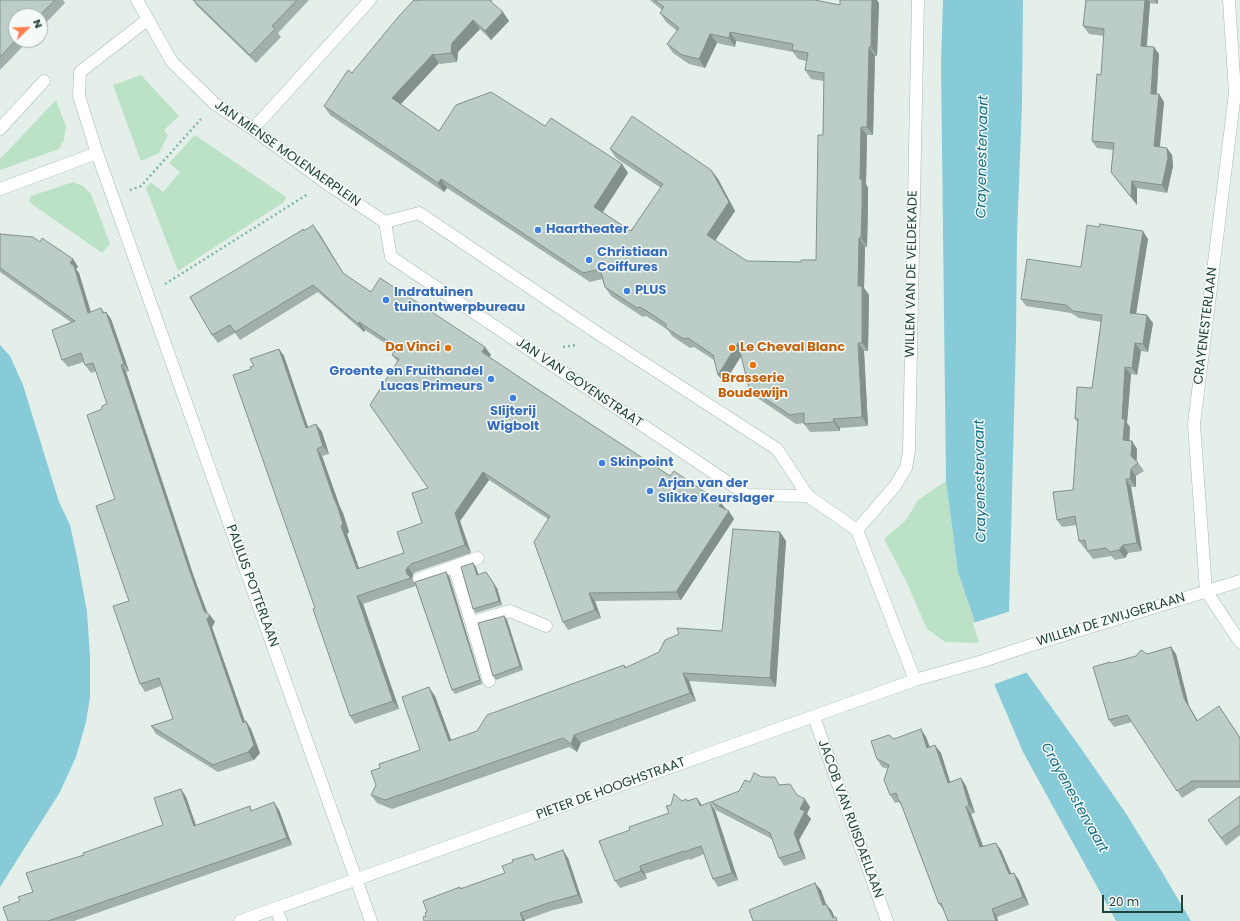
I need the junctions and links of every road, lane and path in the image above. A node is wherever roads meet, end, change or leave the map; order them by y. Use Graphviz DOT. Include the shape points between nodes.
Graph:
graph roads {
  1 [pos="137,0"];
  2 [pos="370,0"];
  3 [pos="918,0"];
  4 [pos="1229,0"];
  5 [pos="147,20"];
  6 [pos="44,81"];
  7 [pos="215,104"];
  8 [pos="253,129"];
  9 [pos="0,130"];
  10 [pos="97,153"];
  11 [pos="326,184"];
  12 [pos="0,189"];
  13 [pos="113,197"];
  14 [pos="385,222"];
  15 [pos="148,294"];
  16 [pos="599,334"];
  17 [pos="545,360"];
  18 [pos="808,496"];
  19 [pos="857,530"];
  20 [pos="478,558"];
  21 [pos="454,566"];
  22 [pos="418,579"];
  23 [pos="1240,581"];
  24 [pos="1206,591"];
  25 [pos="472,622"];
  26 [pos="546,626"];
  27 [pos="1240,642"];
  28 [pos="983,661"];
  29 [pos="915,680"];
  30 [pos="489,681"];
  31 [pos="814,717"];
  32 [pos="356,879"];
  33 [pos="276,909"];
  34 [pos="240,921"];
  35 [pos="281,921"];
  36 [pos="371,921"];
  37 [pos="887,921"];
  1 -- 5 [label="street, JAN MIENSE MOLENAERPLEIN"];
  2 -- 8 [label="street"];
  3 -- 19 [label="street, WILLEM VAN DE VELDEKADE" via="909,450 906,468 895,486"];
  4 -- 24 [label="street, CRAYENESTERLAAN" via="1235,93 1194,424"];
  5 -- 7 [label="street, JAN MIENSE MOLENAERPLEIN" via="172,62"];
  5 -- 10 [label="street" via="80,72 79,96"];
  6 -- 9 [label="street"];
  7 -- 8 [label="street, JAN MIENSE MOLENAERPLEIN"];
  7 -- 13 [label="path" via="141,186"];
  8 -- 11 [label="street, JAN MIENSE MOLENAERPLEIN"];
  10 -- 12 [label="street"];
  10 -- 13 [label="street"];
  11 -- 14 [label="street, JAN MIENSE MOLENAERPLEIN"];
  11 -- 15 [label="path"];
  13 -- 15 [label="street"];
  14 -- 16 [label="street" via="419,212"];
  14 -- 17 [label="street, JAN VAN GOYENSTRAAT" via="391,257"];
  15 -- 32 [label="street, PAULUS POTTERLAAN"];
  16 -- 17 [label="path" via="593,342 552,349"];
  16 -- 18 [label="street" via="777,449"];
  17 -- 18 [label="street, JAN VAN GOYENSTRAAT" via="747,495"];
  18 -- 19 [label="street"];
  19 -- 29 [label="street"];
  20 -- 21 [label="street"];
  21 -- 22 [label="street"];
  21 -- 25 [label="street"];
  23 -- 24 [label="street, WILLEM DE ZWIJGERLAAN"];
  24 -- 27 [label="street, CRAYENESTERLAAN"];
  24 -- 28 [label="street, WILLEM DE ZWIJGERLAAN"];
  25 -- 26 [label="street" via="510,611"];
  25 -- 30 [label="street"];
  28 -- 29 [label="street, PIETER DE HOOGHSTRAAT"];
  29 -- 31 [label="street, PIETER DE HOOGHSTRAAT"];
  31 -- 32 [label="street, PIETER DE HOOGHSTRAAT"];
  31 -- 37 [label="street, JACOB VAN RUISDAELLAAN"];
  32 -- 33 [label="street, PIETER DE HOOGHSTRAAT"];
  32 -- 36 [label="street, PAULUS POTTERLAAN"];
  33 -- 34 [label="street, PIETER DE HOOGHSTRAAT"];
  33 -- 35 [label="street"];
}
